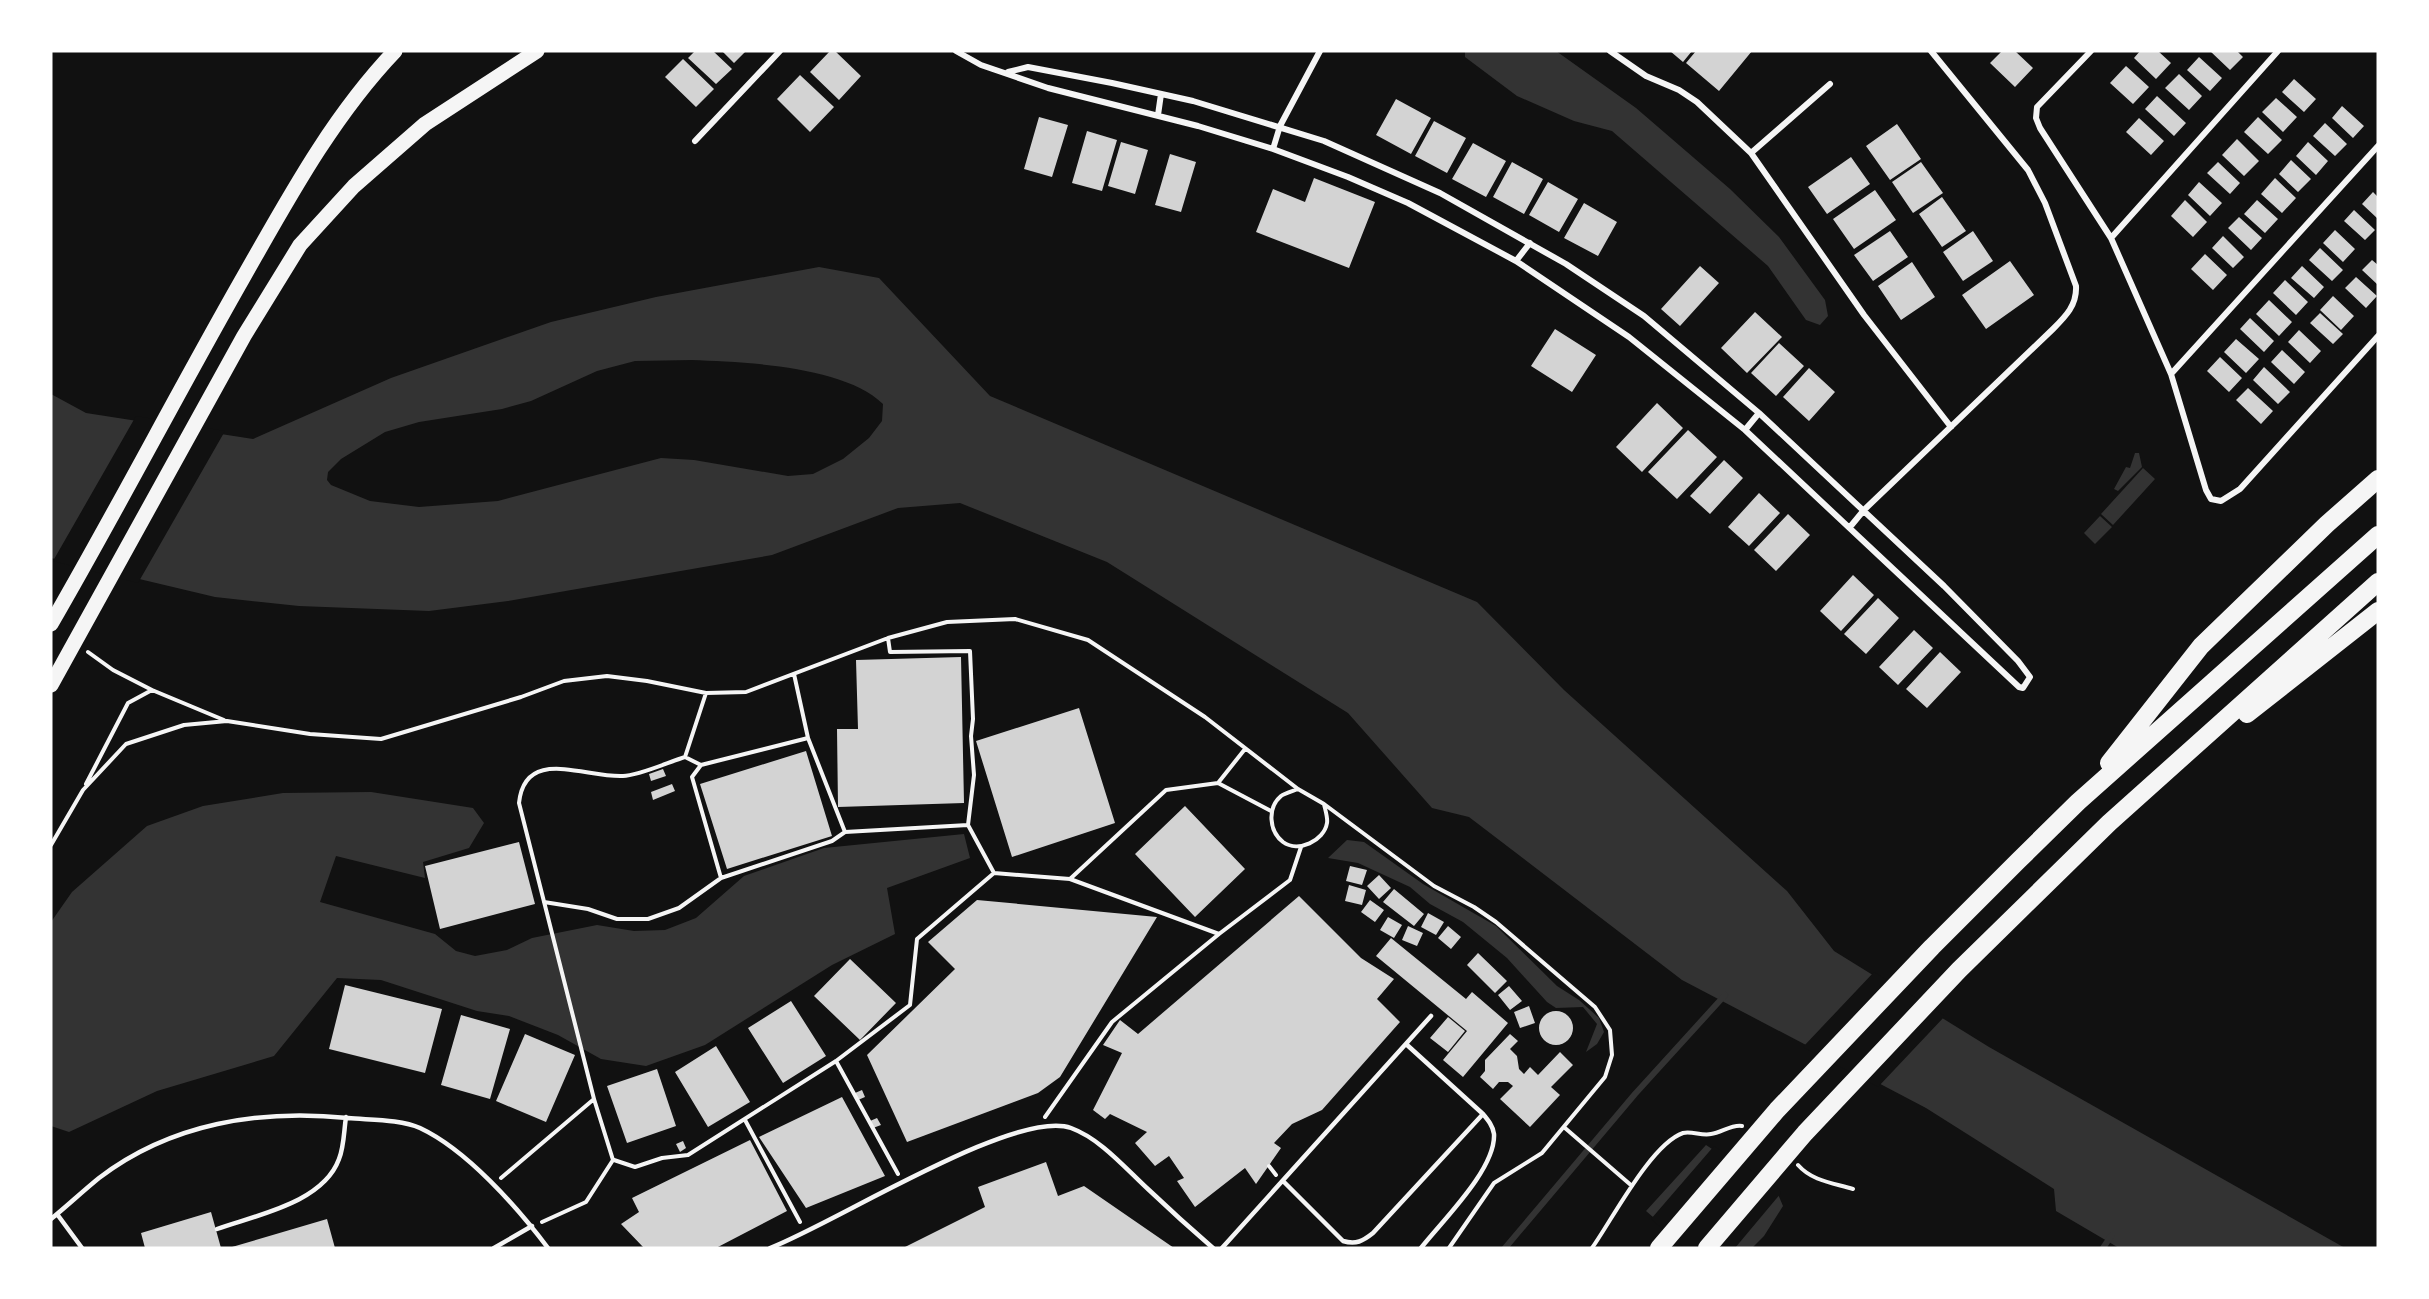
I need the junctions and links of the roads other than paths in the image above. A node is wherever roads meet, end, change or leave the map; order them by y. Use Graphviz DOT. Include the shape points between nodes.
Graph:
graph roads {
  1 [pos="395,51"];
  2 [pos="537,51"];
  3 [pos="780,51"];
  4 [pos="956,51"];
  5 [pos="1320,51"];
  6 [pos="1610,51"];
  7 [pos="1931,51"];
  8 [pos="2091,51"];
  9 [pos="2278,51"];
  10 [pos="1008,72"];
  11 [pos="1830,84"];
  12 [pos="1161,94"];
  13 [pos="1158,115"];
  14 [pos="1280,126"];
  15 [pos="695,141"];
  16 [pos="2378,146"];
  17 [pos="1272,148"];
  18 [pos="1751,153"];
  19 [pos="2111,238"];
  20 [pos="1530,243"];
  21 [pos="1516,261"];
  22 [pos="2378,336"];
  23 [pos="2172,375"];
  24 [pos="1759,413"];
  25 [pos="1951,428"];
  26 [pos="1745,430"];
  27 [pos="2378,479"];
  28 [pos="1864,510"];
  29 [pos="1850,527"];
  30 [pos="2378,535"];
  31 [pos="2377,583"];
  32 [pos="2378,611"];
  33 [pos="51,624"];
  34 [pos="51,685"];
  35 [pos="2078,802"];
  36 [pos="2109,823"];
  37 [pos="1431,1016"];
  38 [pos="1406,1044"];
  39 [pos="1483,1114"];
  40 [pos="346,1117"];
  41 [pos="1283,1181"];
  42 [pos="57,1214"];
  43 [pos="51,1219"];
  44 [pos="531,1226"];
  45 [pos="217,1229"];
  46 [pos="82,1248"];
  47 [pos="494,1248"];
  48 [pos="548,1248"];
  49 [pos="770,1248"];
  50 [pos="1213,1248"];
  51 [pos="1222,1248"];
  52 [pos="1421,1248"];
  53 [pos="1659,1248"];
  54 [pos="1707,1248"];
  1 -- 33 [label="main road" via="357,93 297,184"];
  2 -- 34 [label="main road" via="425,124 354,186 300,245 244,336"];
  3 -- 15 [label="street"];
  4 -- 10 [label="street" via="981,65"];
  5 -- 14 [label="street"];
  6 -- 18 [label="street" via="1646,76 1697,102"];
  7 -- 25 [label="street" via="2028,170 2045,203 2076,291 2073,305 2063,319"];
  8 -- 19 [label="street" via="2037,108 2036,118"];
  9 -- 19 [label="street"];
  10 -- 12 [label="street" via="1036,68"];
  10 -- 13 [label="street" via="1048,88"];
  11 -- 18 [label="street"];
  12 -- 13 [label="street"];
  12 -- 14 [label="street"];
  13 -- 17 [label="street"];
  14 -- 17 [label="street"];
  14 -- 20 [label="street" via="1416,181"];
  16 -- 23 [label="street"];
  17 -- 21 [label="street" via="1408,203"];
  18 -- 25 [label="street" via="1864,315"];
  19 -- 23 [label="street"];
  20 -- 21 [label="street"];
  20 -- 24 [label="street" via="1644,316"];
  21 -- 26 [label="street" via="1629,337"];
  22 -- 23 [label="street" via="2240,489 2221,501 2211,499 2206,490"];
  24 -- 26 [label="street"];
  24 -- 28 [label="street"];
  25 -- 28 [label="street"];
  26 -- 29 [label="street"];
  27 -- 35 [label="highway" via="2201,646"];
  28 -- 29 [label="street"];
  28 -- 29 [label="street" via="2018,661 2030,677 2026,685 2021,688 2013,682"];
  30 -- 35 [label="highway"];
  31 -- 36 [label="highway"];
  32 -- 36 [label="highway"];
  35 -- 53 [label="highway" via="1932,947 1777,1110"];
  36 -- 54 [label="highway" via="1942,987 1805,1133"];
  37 -- 38 [label="lane"];
  38 -- 39 [label="lane"];
  38 -- 41 [label="lane"];
  39 -- 41 [label="lane" via="1362,1242 1343,1241"];
  39 -- 52 [label="lane" via="1493,1130 1491,1154"];
  40 -- 42 [label="lane" via="286,1114 189,1130 125,1161"];
  40 -- 44 [label="lane" via="417,1126 434,1135 493,1185"];
  40 -- 45 [label="lane" via="339,1159 321,1185 292,1203"];
  41 -- 51 [label="lane"];
  42 -- 43 [label="lane"];
  42 -- 46 [label="lane"];
  44 -- 47 [label="lane"];
  44 -- 48 [label="lane"];
  49 -- 50 [label="lane" via="1006,1135 1055,1125 1088,1137 1105,1150"];
}
